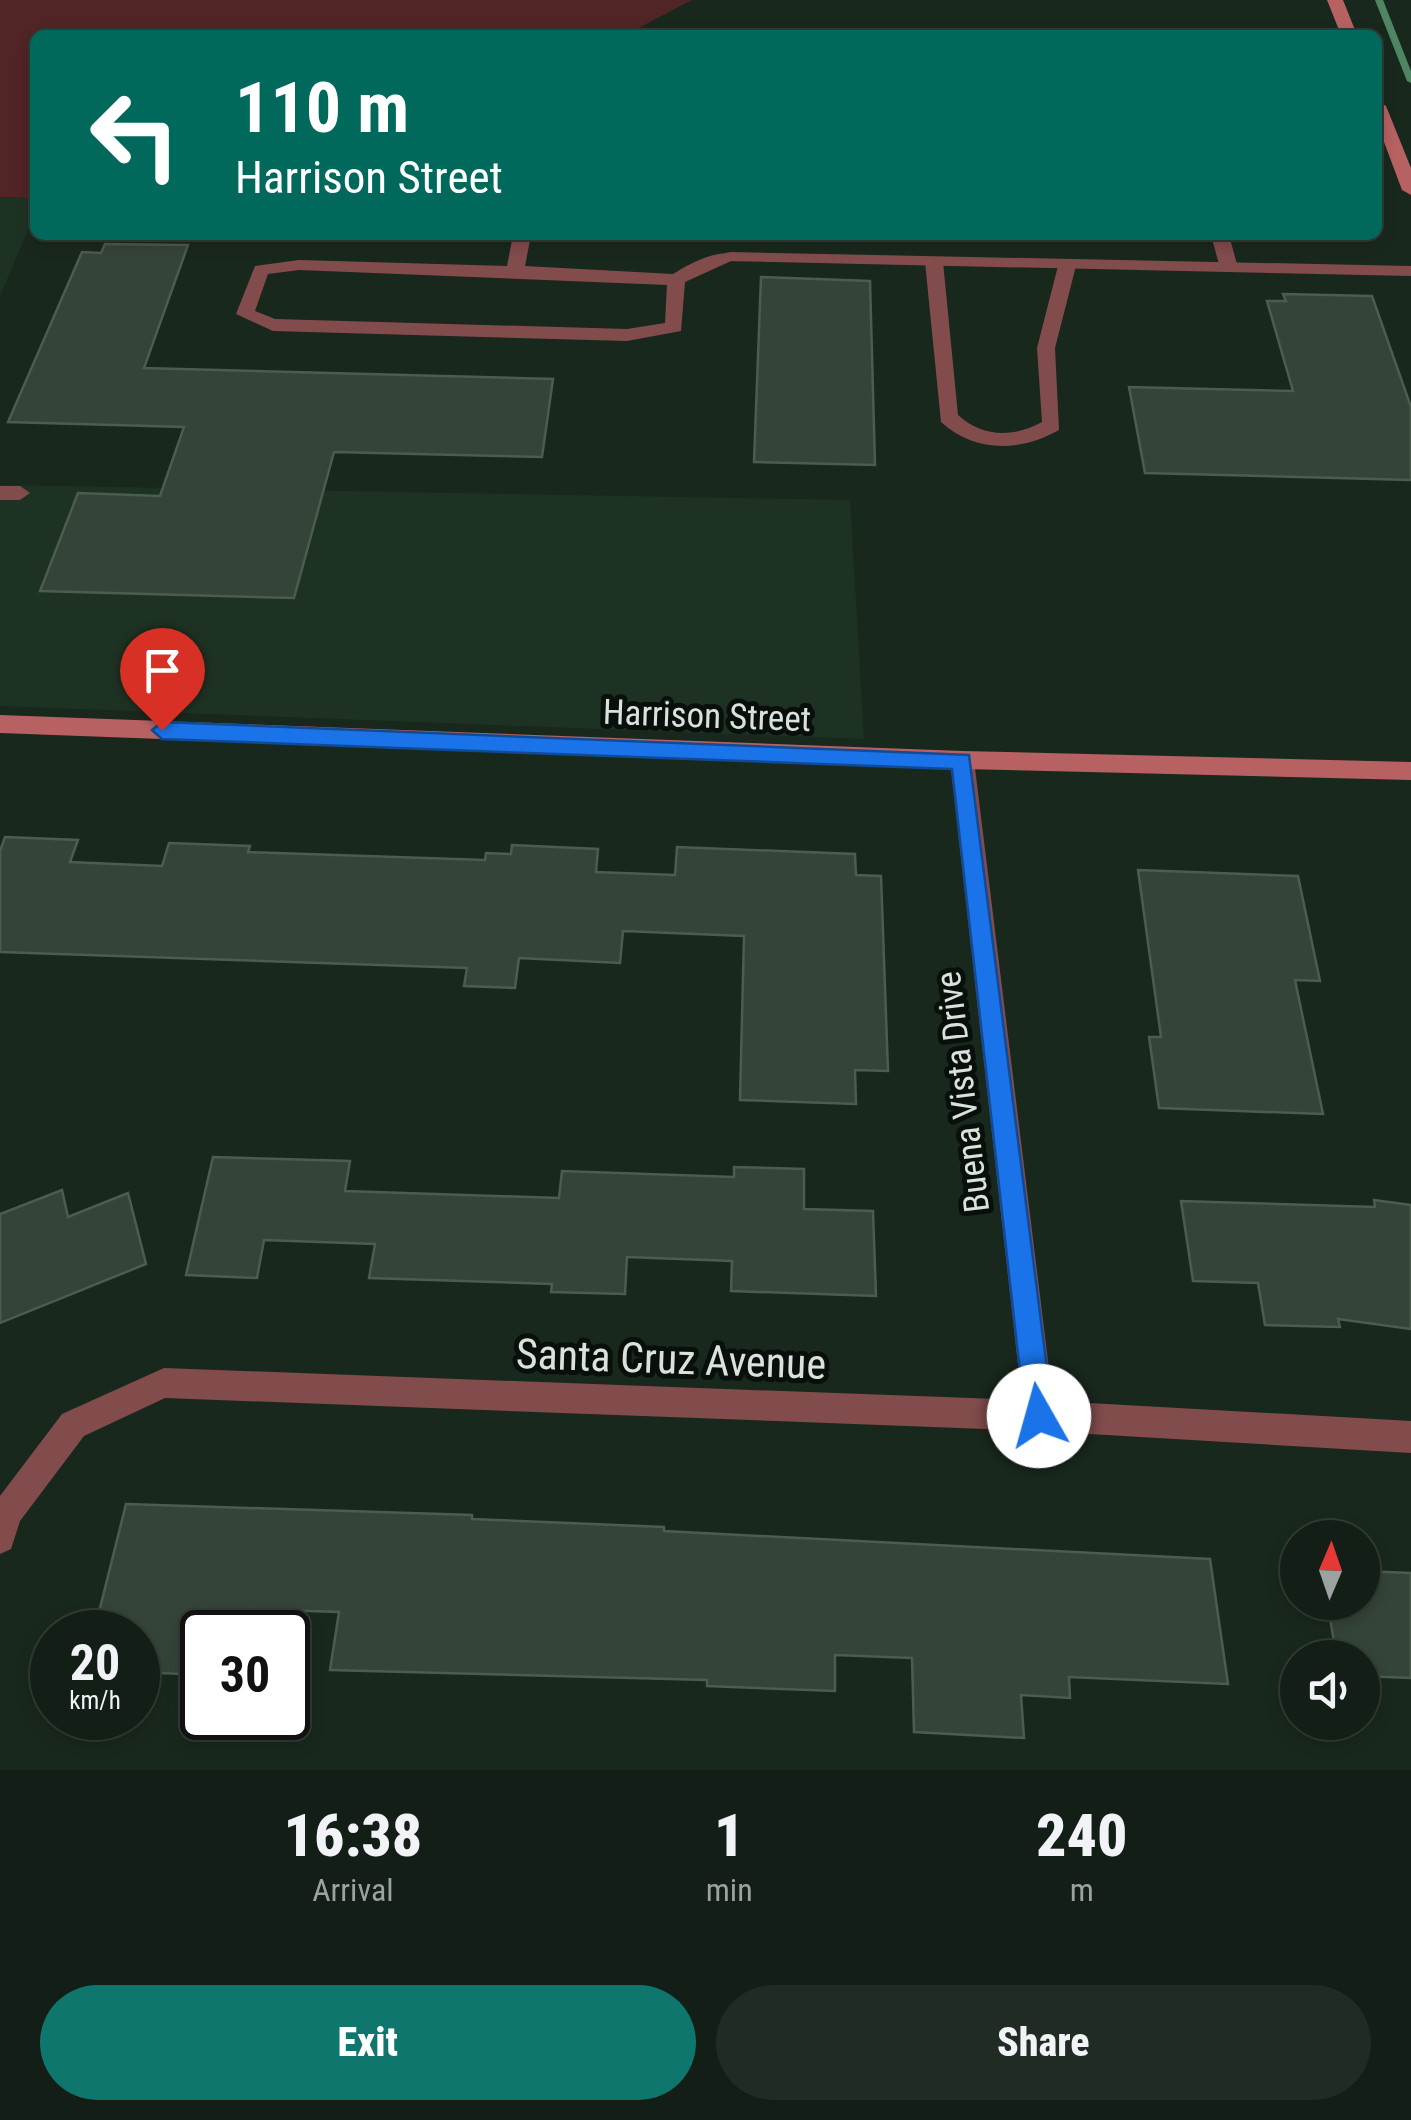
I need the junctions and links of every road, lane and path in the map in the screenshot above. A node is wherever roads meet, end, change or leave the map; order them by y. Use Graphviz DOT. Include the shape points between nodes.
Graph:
graph roads {
  1 [pos="1335,0"];
  2 [pos="1347,30"];
  3 [pos="1382,116"];
  4 [pos="1411,190"];
  5 [pos="521,240"];
  6 [pos="1221,240"];
  7 [pos="934,262"];
  8 [pos="1067,266"];
  9 [pos="1228,268"];
  10 [pos="515,271"];
  11 [pos="1411,271"];
  12 [pos="676,280"];
  13 [pos="0,724"];
  14 [pos="962,760"];
  15 [pos="1411,770"];
  16 [pos="1039,1416"];
  17 [pos="1411,1437"];
  18 [pos="0,1538"];
  1 -- 2 [label="street"];
  3 -- 4 [label="street"];
  5 -- 10 [label="street"];
  6 -- 9 [label="street"];
  7 -- 8 [label="street"];
  7 -- 8 [label="street" via="948,417 966,432 997,440 1039,435 1052,425 1046,348"];
  7 -- 12 [label="street" via="731,257"];
  8 -- 9 [label="street"];
  9 -- 11 [label="street"];
  10 -- 12 [label="street"];
  10 -- 12 [label="street" via="299,265 260,270 245,314 273,325 627,335 674,327"];
  13 -- 14 [label="street, Harrison Street"];
  14 -- 15 [label="street, Harrison Street"];
  14 -- 16 [label="street, Buena Vista Drive"];
  16 -- 17 [label="street, Santa Cruz Avenue"];
  16 -- 18 [label="street, Santa Cruz Avenue" via="164,1382 72,1425 6,1514"];
}
